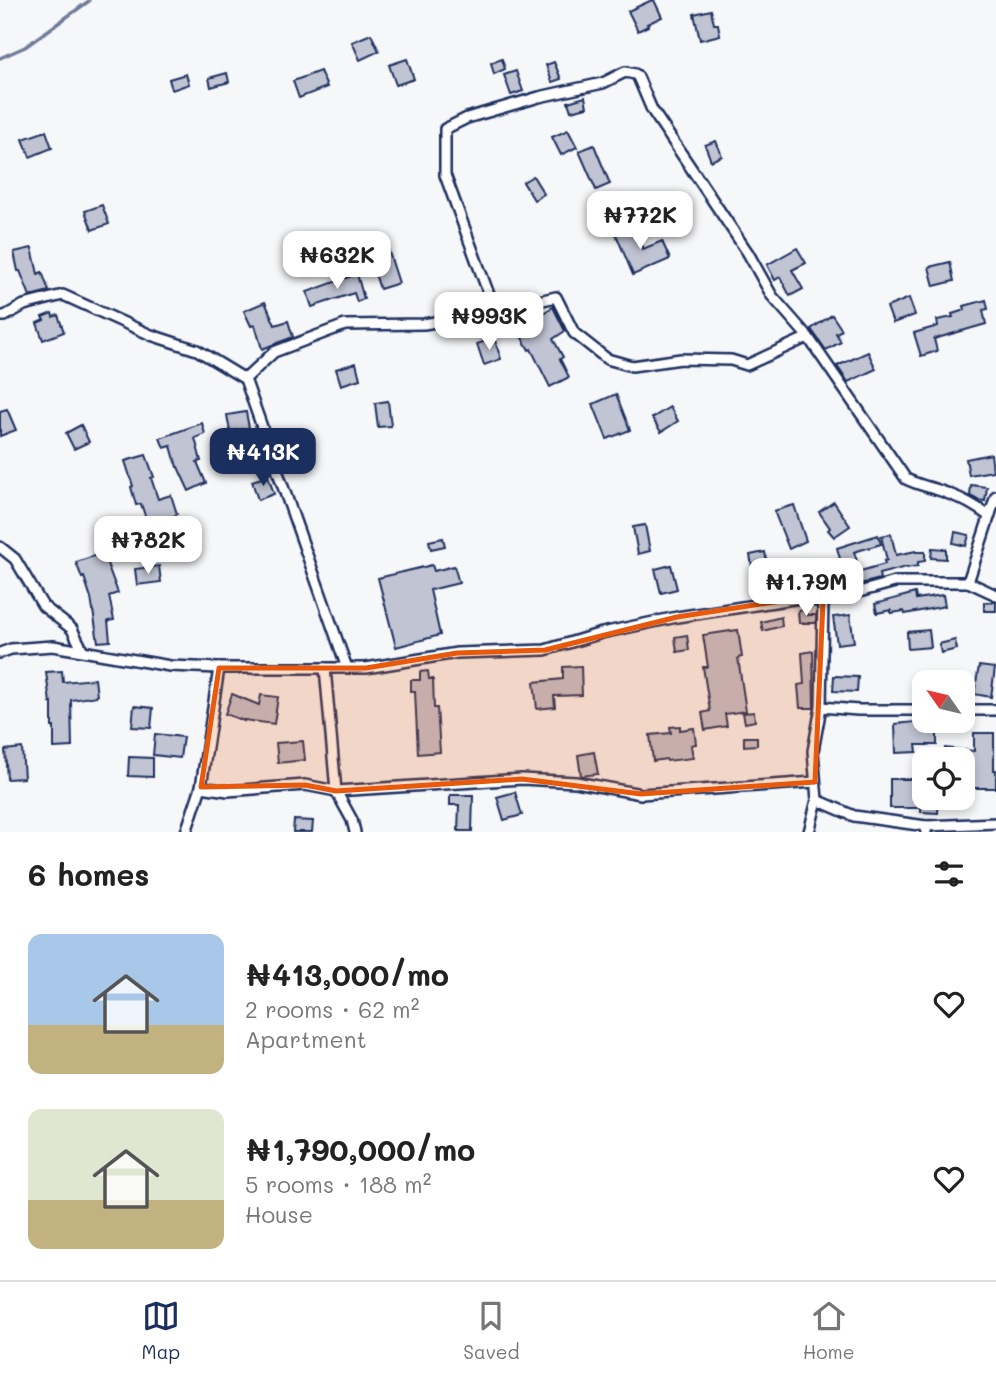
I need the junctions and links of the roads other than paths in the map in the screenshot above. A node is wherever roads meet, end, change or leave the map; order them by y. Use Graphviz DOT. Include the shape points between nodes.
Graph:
graph roads {
  1 [pos="495,311"];
  2 [pos="0,316"];
  3 [pos="808,337"];
  4 [pos="245,379"];
  5 [pos="996,496"];
  6 [pos="989,516"];
  7 [pos="0,547"];
  8 [pos="968,582"];
  9 [pos="996,595"];
  10 [pos="823,602"];
  11 [pos="83,651"];
  12 [pos="0,653"];
  13 [pos="219,668"];
  14 [pos="326,668"];
  15 [pos="347,668"];
  16 [pos="821,706"];
  17 [pos="912,710"];
  18 [pos="975,710"];
  19 [pos="996,710"];
  20 [pos="816,782"];
  21 [pos="201,788"];
  22 [pos="336,791"];
  23 [pos="817,800"];
  24 [pos="996,823"];
  25 [pos="926,829"];
  26 [pos="187,832"];
  27 [pos="355,832"];
  28 [pos="809,832"];
  1 -- 3 [label="street" via="556,297 574,333 607,359 632,366 681,359 731,360 747,365"];
  1 -- 3 [label="street" via="444,175 445,129 467,118 630,72 638,77 652,110 772,296"];
  1 -- 4 [label="street" via="424,324 345,325 274,352"];
  2 -- 4 [label="street" via="63,295 151,335 197,350"];
  3 -- 6 [label="street" via="906,479 947,493"];
  4 -- 15 [label="street"];
  5 -- 6 [label="street"];
  6 -- 8 [label="street"];
  7 -- 11 [label="street" via="15,559 43,606 72,629"];
  8 -- 9 [label="street"];
  8 -- 10 [label="street" via="895,582"];
  10 -- 15 [label="street" via="800,598 677,617 545,650 457,653"];
  10 -- 16 [label="street"];
  11 -- 12 [label="street" via="53,646"];
  11 -- 13 [label="street" via="170,666"];
  13 -- 14 [label="street"];
  13 -- 21 [label="street"];
  14 -- 15 [label="street"];
  14 -- 22 [label="street"];
  16 -- 17 [label="street"];
  16 -- 20 [label="street" via="813,751"];
  18 -- 19 [label="street"];
  20 -- 22 [label="street" via="641,794 576,782 522,779"];
  20 -- 23 [label="street"];
  21 -- 22 [label="street" via="228,791 305,785"];
  21 -- 26 [label="street"];
  22 -- 27 [label="street"];
  23 -- 25 [label="street" via="854,816"];
  23 -- 28 [label="street"];
  24 -- 25 [label="street"];
}
